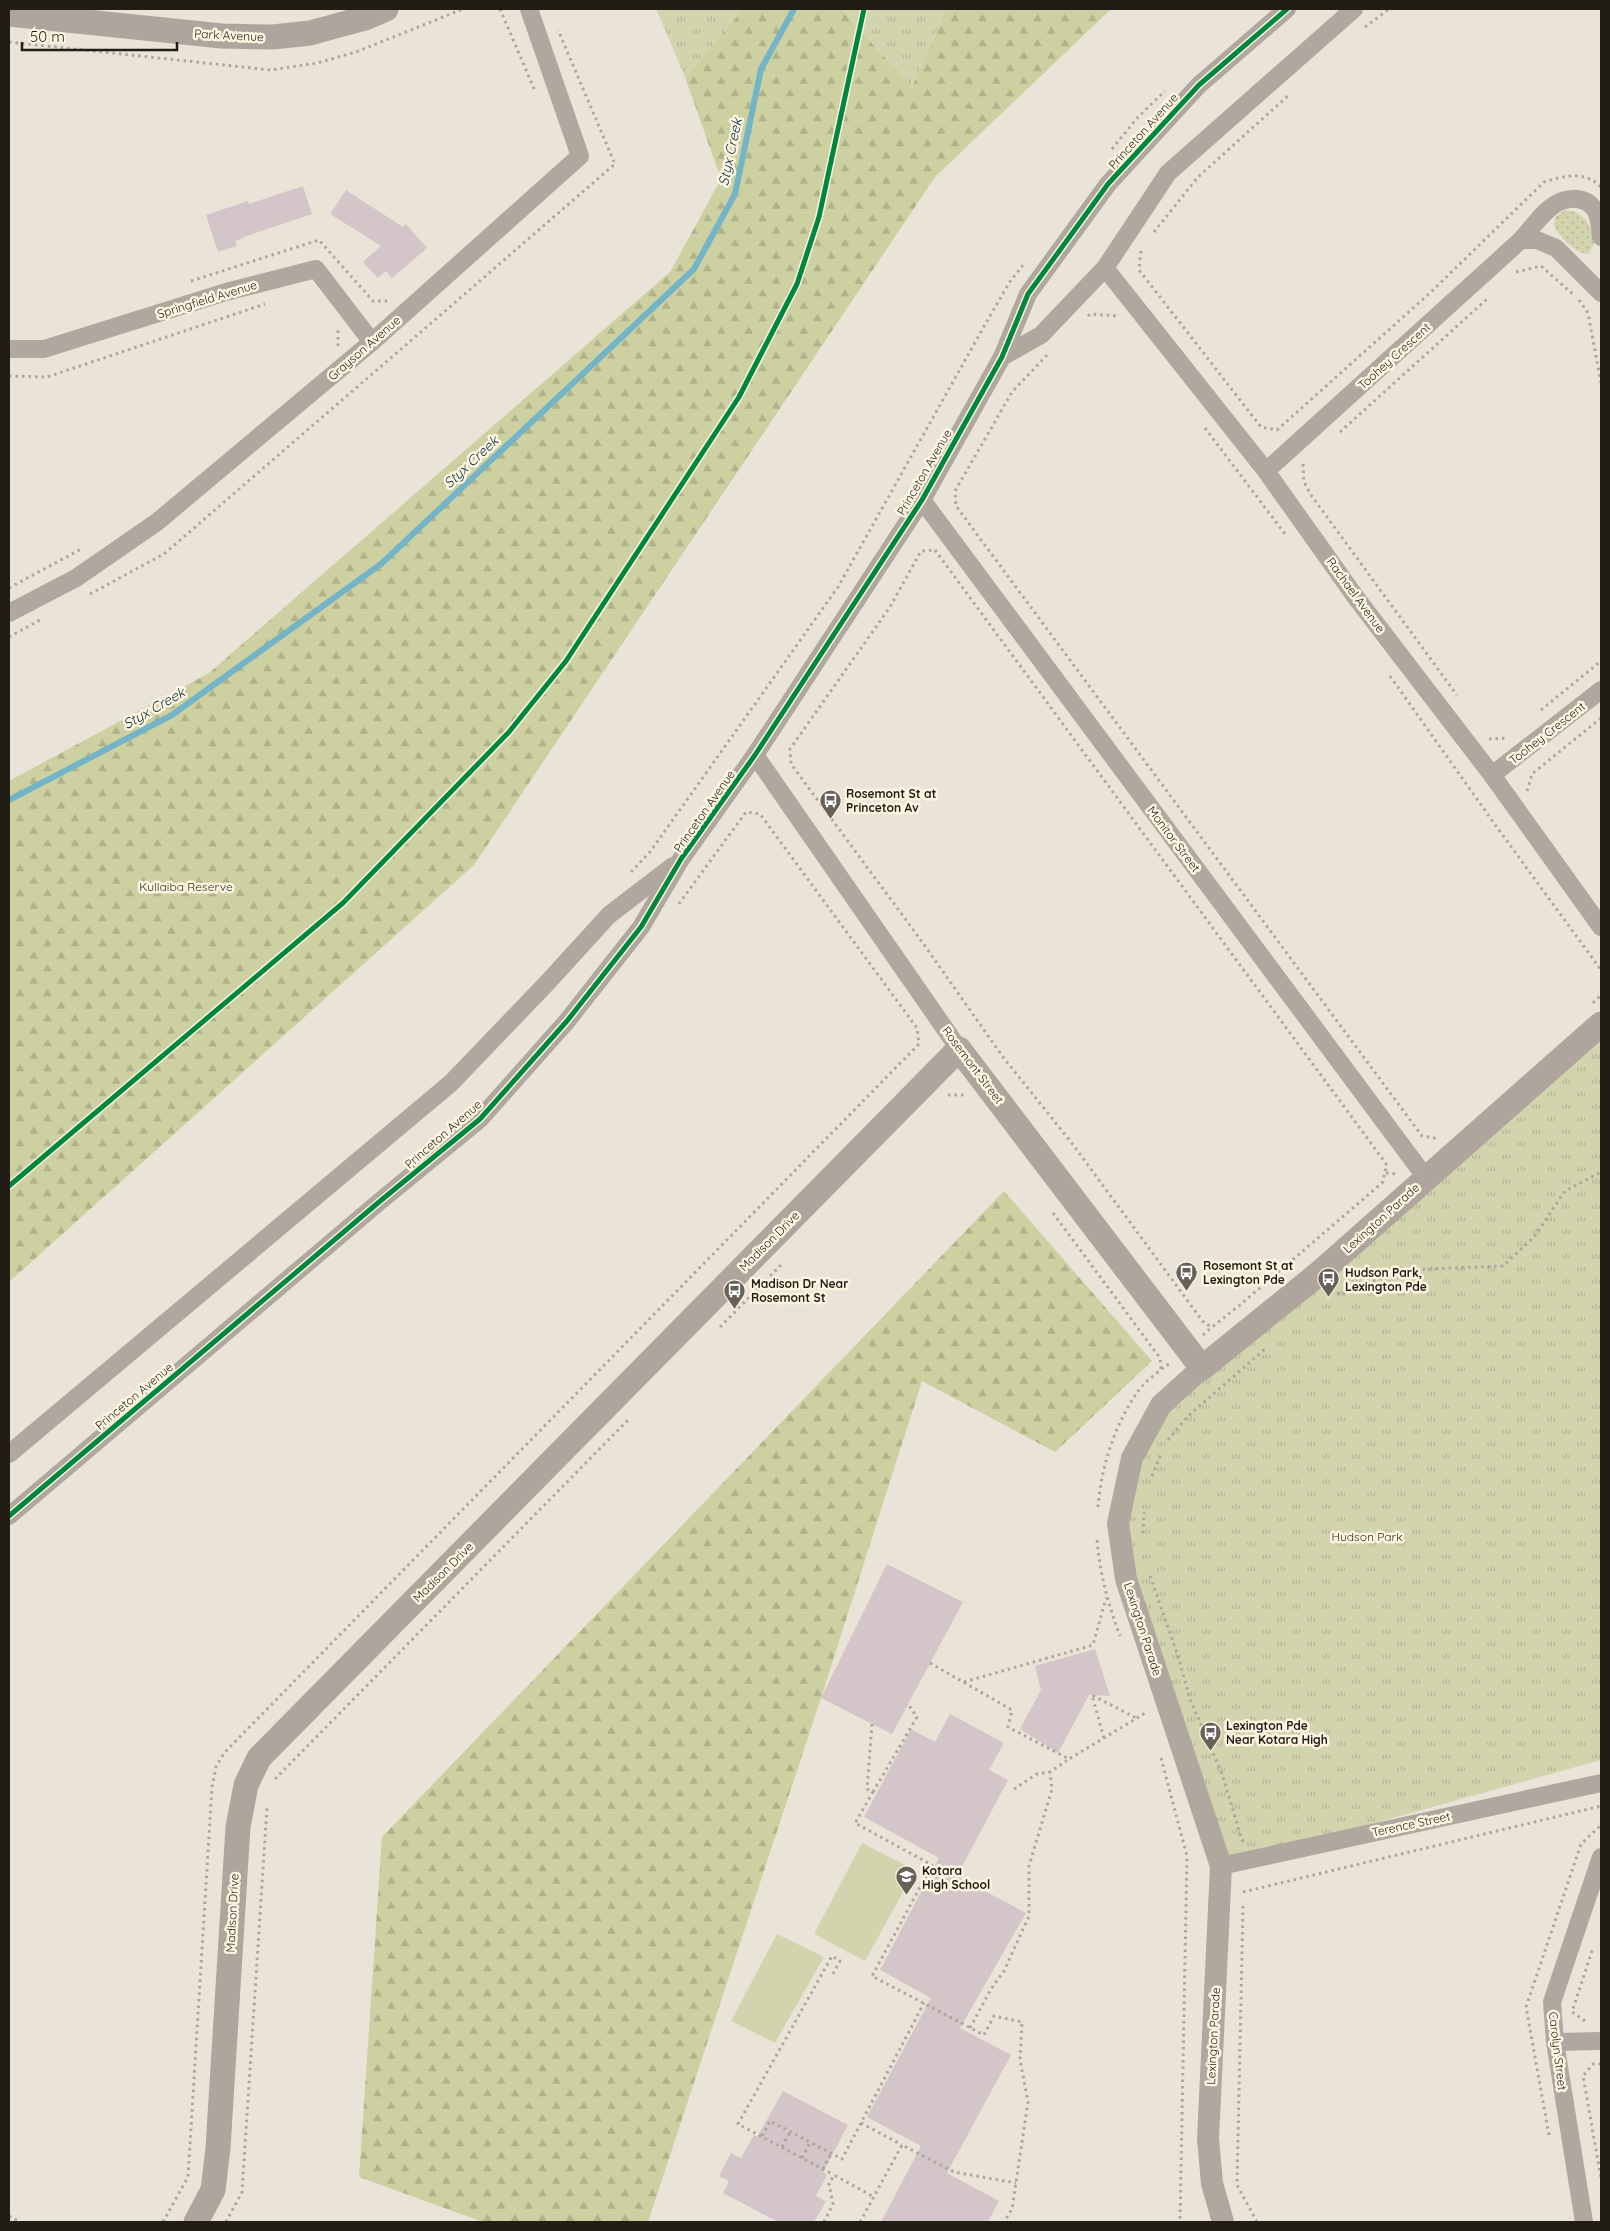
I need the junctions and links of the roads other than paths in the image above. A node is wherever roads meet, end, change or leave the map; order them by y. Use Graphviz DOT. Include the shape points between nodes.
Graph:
graph roads {
  1 [pos="386,9"];
  2 [pos="529,9"];
  3 [pos="1287,9"];
  4 [pos="1354,9"];
  5 [pos="9,14"];
  6 [pos="1601,237"];
  7 [pos="1521,240"];
  8 [pos="1105,268"];
  9 [pos="1601,293"];
  10 [pos="372,342"];
  11 [pos="9,349"];
  12 [pos="1002,357"];
  13 [pos="1266,470"];
  14 [pos="922,500"];
  15 [pos="9,613"];
  16 [pos="1601,690"];
  17 [pos="755,755"];
  18 [pos="1492,776"];
  19 [pos="681,859"];
  20 [pos="1601,927"];
  21 [pos="1594,1016"];
  22 [pos="959,1049"];
  23 [pos="1426,1178"];
  24 [pos="1202,1368"];
  25 [pos="9,1454"];
  26 [pos="9,1516"];
  27 [pos="1601,1782"];
  28 [pos="1601,1857"];
  29 [pos="1221,1866"];
  30 [pos="1601,2041"];
  31 [pos="1555,2042"];
  32 [pos="196,2222"];
  33 [pos="1223,2222"];
  34 [pos="1584,2222"];
  1 -- 5 [label="main road, Park Avenue" via="310,33 273,37 222,36"];
  2 -- 10 [label="street, Grayson Avenue" via="580,156"];
  3 -- 12 [label="street, Princeton Avenue" via="1199,85 1108,184 1028,294"];
  4 -- 8 [label="street" via="1168,173"];
  6 -- 7 [label="street, Toohey Crescent" via="1595,210 1576,198 1564,199 1550,208"];
  7 -- 9 [label="street" via="1537,240 1556,248"];
  7 -- 13 [label="street, Toohey Crescent"];
  8 -- 12 [label="street" via="1041,335"];
  8 -- 13 [label="street, Rachael Avenue"];
  10 -- 11 [label="street, Springfield Avenue" via="316,269 226,292 44,349"];
  10 -- 15 [label="street, Grayson Avenue" via="157,522 76,578"];
  12 -- 14 [label="street, Princeton Avenue"];
  13 -- 18 [label="street, Rachael Avenue" via="1357,598"];
  14 -- 17 [label="street, Princeton Avenue"];
  14 -- 23 [label="street, Monitor Street"];
  16 -- 18 [label="street, Toohey Crescent"];
  17 -- 19 [label="street, Princeton Avenue"];
  17 -- 22 [label="street, Rosemont Street"];
  18 -- 20 [label="street, Rachael Avenue"];
  19 -- 25 [label="street, Princeton Avenue" via="609,915 451,1083"];
  19 -- 26 [label="street, Princeton Avenue" via="641,927 567,1021 480,1119"];
  21 -- 23 [label="main road, Lexington Parade"];
  22 -- 24 [label="main road, Rosemont Street"];
  22 -- 32 [label="main road, Madison Drive" via="259,1758 246,1785 238,1826 213,2190"];
  23 -- 24 [label="main road, Lexington Parade" via="1326,1286"];
  24 -- 29 [label="street, Lexington Parade" via="1161,1405 1148,1428 1132,1458 1118,1523 1126,1579"];
  27 -- 29 [label="street, Terence Street"];
  28 -- 31 [label="street, Carolyn Street" via="1552,2002"];
  29 -- 33 [label="street, Lexington Parade" via="1208,2139 1212,2183"];
  30 -- 31 [label="street"];
  31 -- 34 [label="street, Carolyn Street"];
}
